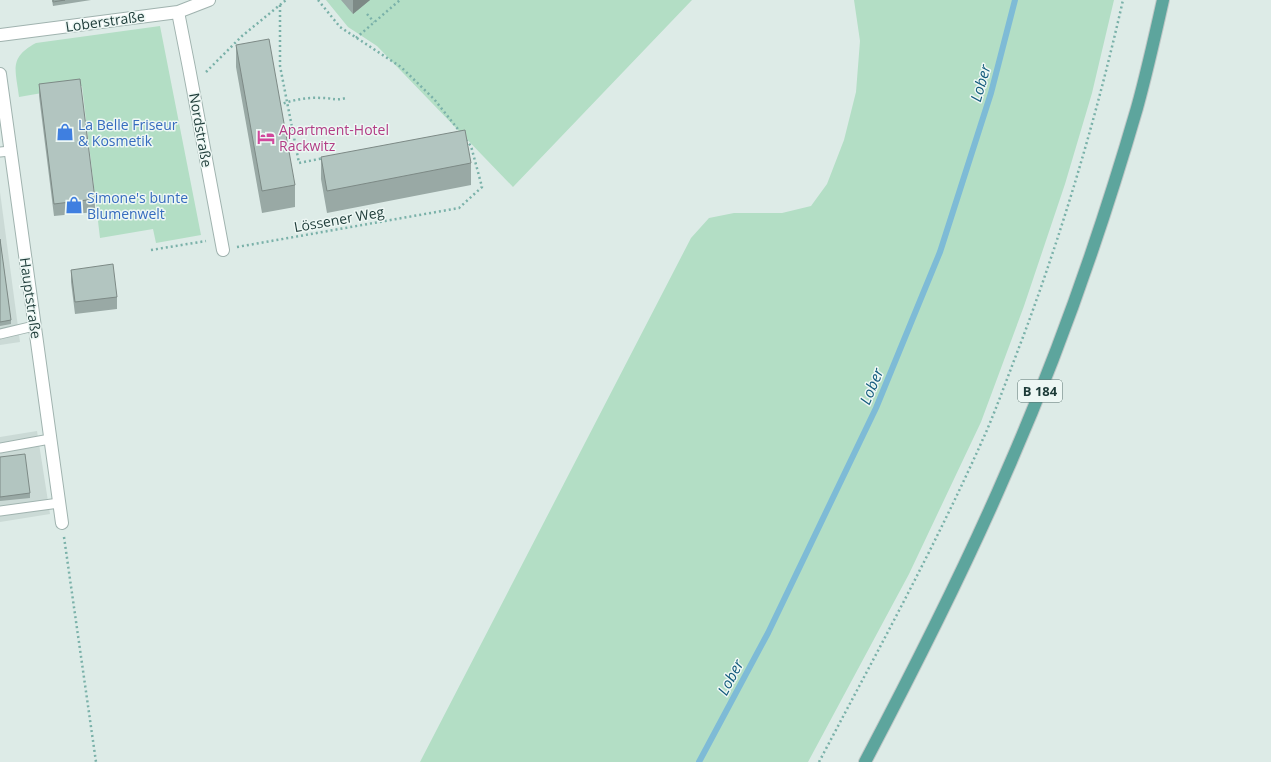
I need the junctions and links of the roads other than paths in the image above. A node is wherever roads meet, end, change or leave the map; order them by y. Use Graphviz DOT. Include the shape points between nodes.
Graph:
graph roads {
  1 [pos="208,0"];
  2 [pos="1163,0"];
  3 [pos="178,12"];
  4 [pos="0,36"];
  5 [pos="0,74"];
  6 [pos="5,151"];
  7 [pos="222,244"];
  8 [pos="34,326"];
  9 [pos="0,334"];
  10 [pos="50,439"];
  11 [pos="0,448"];
  12 [pos="59,503"];
  13 [pos="0,512"];
  14 [pos="62,523"];
  15 [pos="865,762"];
  1 -- 3 [label="street, Loberstraße"];
  2 -- 15 [label="main road, B 184" via="1137,107 1099,231 1032,412 979,533"];
  3 -- 4 [label="street, Loberstraße"];
  3 -- 7 [label="street, Nordstraße"];
  5 -- 6 [label="street, Hauptstraße"];
  6 -- 8 [label="street, Hauptstraße"];
  8 -- 9 [label="lane"];
  8 -- 10 [label="street, Hauptstraße"];
  10 -- 11 [label="lane"];
  10 -- 12 [label="street, Hauptstraße"];
  12 -- 13 [label="lane"];
  12 -- 14 [label="street, Hauptstraße"];
}
